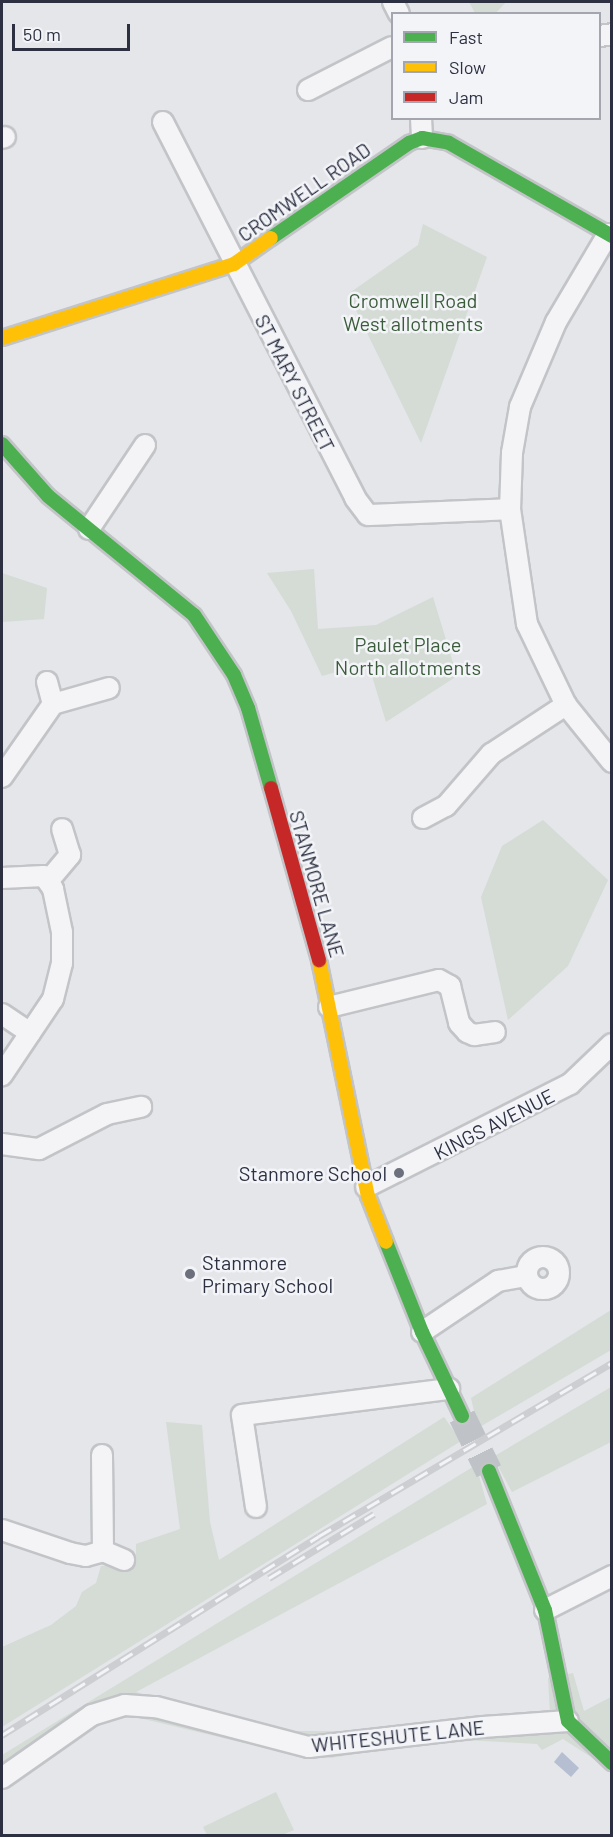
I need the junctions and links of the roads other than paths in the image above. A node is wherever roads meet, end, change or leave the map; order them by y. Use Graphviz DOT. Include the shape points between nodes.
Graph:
graph roads {
  1 [pos="391,48"];
  2 [pos="308,90"];
  3 [pos="421,120"];
  4 [pos="163,122"];
  5 [pos="422,138"];
  6 [pos="610,235"];
  7 [pos="234,264"];
  8 [pos="2,338"];
  9 [pos="2,444"];
  10 [pos="145,445"];
  11 [pos="510,509"];
  12 [pos="89,529"];
  13 [pos="47,682"];
  14 [pos="109,688"];
  15 [pos="53,704"];
  16 [pos="566,705"];
  17 [pos="612,762"];
  18 [pos="2,777"];
  19 [pos="423,818"];
  20 [pos="62,829"];
  21 [pos="2,878"];
  22 [pos="49,880"];
  23 [pos="329,1007"];
  24 [pos="2,1014"];
  25 [pos="495,1032"];
  26 [pos="30,1033"];
  27 [pos="608,1055"];
  28 [pos="2,1075"];
  29 [pos="141,1107"];
  30 [pos="2,1144"];
  31 [pos="366,1187"];
  32 [pos="527,1276"];
  33 [pos="422,1332"];
  34 [pos="448,1389"];
  35 [pos="462,1416"];
  36 [pos="102,1455"];
  37 [pos="489,1471"];
  38 [pos="256,1506"];
  39 [pos="2,1530"];
  40 [pos="103,1551"];
  41 [pos="124,1560"];
  42 [pos="612,1576"];
  43 [pos="545,1610"];
  44 [pos="568,1722"];
  45 [pos="612,1763"];
  46 [pos="2,1778"];
  1 -- 2 [label="street"];
  3 -- 5 [label="street"];
  4 -- 7 [label="street, ST MARY STREET"];
  5 -- 6 [label="street" via="449,143"];
  5 -- 7 [label="street, CROMWELL ROAD" via="400,149"];
  6 -- 11 [label="street" via="556,322 520,407 512,453"];
  7 -- 8 [label="street, CROMWELL ROAD"];
  7 -- 11 [label="street, ST MARY STREET" via="355,498 368,515"];
  9 -- 12 [label="street, STANMORE LANE" via="48,496"];
  10 -- 12 [label="street"];
  11 -- 16 [label="street" via="527,624"];
  12 -- 23 [label="street, STANMORE LANE" via="194,615 234,675 248,708"];
  13 -- 15 [label="street"];
  14 -- 15 [label="street"];
  15 -- 18 [label="street"];
  16 -- 17 [label="street"];
  16 -- 19 [label="street" via="491,754 446,806"];
  20 -- 22 [label="street" via="70,855"];
  21 -- 22 [label="street" via="38,874"];
  22 -- 26 [label="street" via="62,932 62,963 53,999"];
  23 -- 25 [label="street" via="439,981 450,986 459,1023 467,1032"];
  23 -- 31 [label="street, STANMORE LANE"];
  24 -- 26 [label="street"];
  26 -- 28 [label="street"];
  27 -- 31 [label="street, KINGS AVENUE" via="570,1084"];
  29 -- 30 [label="street" via="106,1114 39,1149"];
  31 -- 33 [label="street, STANMORE LANE"];
  32 -- 33 [label="street" via="498,1281"];
  33 -- 34 [label="street, STANMORE LANE"];
  34 -- 35 [label="street, STANMORE LANE"];
  34 -- 38 [label="street" via="242,1415"];
  36 -- 40 [label="street"];
  37 -- 43 [label="street"];
  39 -- 40 [label="street" via="70,1553 86,1556"];
  40 -- 41 [label="street"];
  42 -- 43 [label="street"];
  43 -- 44 [label="street"];
  44 -- 45 [label="street"];
  44 -- 46 [label="street, WHITESHUTE LANE" via="483,1726 309,1747 156,1707 124,1705 92,1715"];
}
